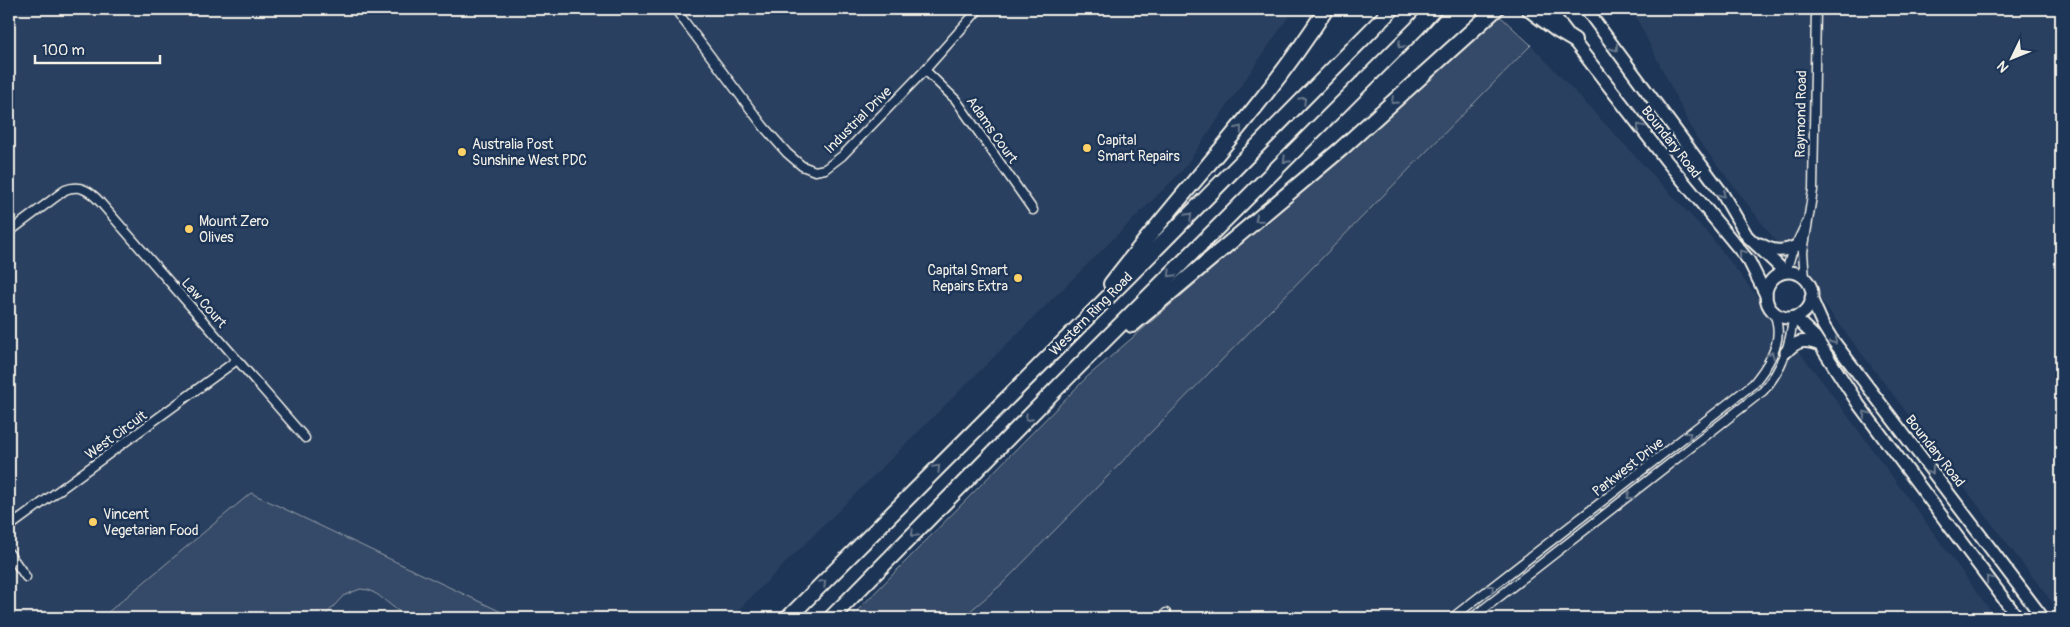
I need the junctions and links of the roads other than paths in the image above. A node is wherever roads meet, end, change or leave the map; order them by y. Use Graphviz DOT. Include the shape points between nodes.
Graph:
graph roads {
  1 [pos="675,9"];
  2 [pos="979,9"];
  3 [pos="1326,9"];
  4 [pos="1392,9"];
  5 [pos="1434,9"];
  6 [pos="1496,9"];
  7 [pos="1529,9"];
  8 [pos="1550,9"];
  9 [pos="1586,9"];
  10 [pos="1816,9"];
  11 [pos="1574,40"];
  12 [pos="925,70"];
  13 [pos="1033,210"];
  14 [pos="1809,219"];
  15 [pos="9,232"];
  16 [pos="1747,236"];
  17 [pos="1796,246"];
  18 [pos="1785,272"];
  19 [pos="1805,279"];
  20 [pos="1766,295"];
  21 [pos="1811,298"];
  22 [pos="1772,310"];
  23 [pos="1794,317"];
  24 [pos="1080,324"];
  25 [pos="1820,345"];
  26 [pos="1786,352"];
  27 [pos="237,360"];
  28 [pos="1062,383"];
  29 [pos="305,438"];
  30 [pos="1648,467"];
  31 [pos="1655,476"];
  32 [pos="9,527"];
  33 [pos="9,553"];
  34 [pos="26,577"];
  35 [pos="788,618"];
  36 [pos="831,618"];
  37 [pos="1452,618"];
  38 [pos="1472,618"];
  39 [pos="2018,618"];
  40 [pos="2043,618"];
  1 -- 12 [label="street, Industrial Drive" via="764,127 802,166 815,170 825,169 842,156"];
  2 -- 12 [label="street, Industrial Drive"];
  24 -- 3 [label="highway, one-way" via="1144,240 1265,97"];
  24 -- 4 [label="highway, Western Ring Road, one-way"];
  5 -- 28 [label="highway, Western Ring Road, one-way"];
  6 -- 28 [label="highway, one-way" via="1341,150"];
  7 -- 11 [label="highway"];
  8 -- 11 [label="main road, Boundary Road"];
  9 -- 16 [label="main road, Boundary Road, one-way" via="1722,193"];
  10 -- 14 [label="street, Raymond Road" via="1813,190"];
  20 -- 11 [label="main road, Boundary Road, one-way" via="1749,261 1665,159"];
  12 -- 13 [label="street, Adams Court" via="956,100"];
  14 -- 17 [label="street, Raymond Road"];
  14 -- 19 [label="street, Raymond Road" via="1803,252"];
  15 -- 27 [label="street, Law Court" via="65,190 80,188 88,191"];
  16 -- 17 [label="main road" via="1776,251"];
  16 -- 18 [label="main road, Boundary Road"];
  17 -- 18 [label="street, Raymond Road"];
  18 -- 19 [label="main road" via="1796,273"];
  18 -- 20 [label="main road" via="1773,279"];
  19 -- 21 [label="main road"];
  20 -- 22 [label="main road"];
  21 -- 23 [label="main road" via="1805,311"];
  21 -- 40 [label="main road, Boundary Road, one-way" via="1831,338"];
  22 -- 23 [label="main road" via="1780,316"];
  30 -- 22 [label="street, Parkwest Drive, one-way" via="1760,375 1771,356 1779,331"];
  23 -- 25 [label="main road"];
  23 -- 26 [label="street, Parkwest Drive"];
  35 -- 24 [label="highway, Western Ring Road, one-way"];
  25 -- 26 [label="main road" via="1802,340"];
  39 -- 25 [label="main road, one-way" via="1859,405"];
  26 -- 31 [label="street, Parkwest Drive" via="1763,391"];
  27 -- 29 [label="street, Law Court"];
  27 -- 32 [label="street, West Circuit"];
  28 -- 36 [label="highway, Western Ring Road, one-way"];
  30 -- 31 [label="street"];
  37 -- 30 [label="street, Parkwest Drive, one-way"];
  31 -- 38 [label="street, Parkwest Drive, one-way"];
  33 -- 34 [label="street"];
}
